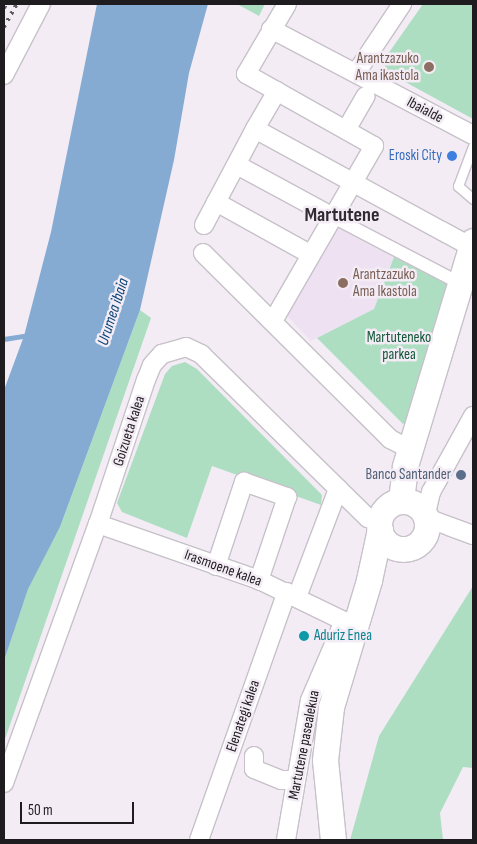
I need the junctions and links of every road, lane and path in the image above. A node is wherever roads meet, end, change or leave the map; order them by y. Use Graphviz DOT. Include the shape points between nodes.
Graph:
graph roads {
  1 [pos="42,4"];
  2 [pos="288,4"];
  3 [pos="402,4"];
  4 [pos="271,29"];
  5 [pos="356,72"];
  6 [pos="4,75"];
  7 [pos="277,91"];
  8 [pos="366,96"];
  9 [pos="255,129"];
  10 [pos="346,130"];
  11 [pos="473,135"];
  12 [pos="473,146"];
  13 [pos="237,165"];
  14 [pos="353,184"];
  15 [pos="473,200"];
  16 [pos="216,202"];
  17 [pos="333,217"];
  18 [pos="204,225"];
  19 [pos="472,244"];
  20 [pos="203,253"];
  21 [pos="310,254"];
  22 [pos="459,283"];
  23 [pos="273,321"];
  24 [pos="473,416"];
  25 [pos="410,449"];
  26 [pos="338,489"];
  27 [pos="401,500"];
  28 [pos="427,518"];
  29 [pos="98,524"];
  30 [pos="380,525"];
  31 [pos="473,533"];
  32 [pos="399,548"];
  33 [pos="216,566"];
  34 [pos="259,580"];
  35 [pos="369,580"];
  36 [pos="292,595"];
  37 [pos="351,622"];
  38 [pos="254,756"];
  39 [pos="296,780"];
  40 [pos="4,783"];
  41 [pos="199,840"];
  42 [pos="286,840"];
  43 [pos="334,840"];
  1 -- 6 [label="street"];
  2 -- 4 [label="street"];
  3 -- 5 [label="street"];
  4 -- 5 [label="street, Ibaialde"];
  4 -- 7 [label="street" via="246,74"];
  5 -- 11 [label="street, Ibaialde"];
  7 -- 9 [label="street"];
  7 -- 10 [label="street"];
  8 -- 10 [label="street"];
  9 -- 13 [label="street"];
  9 -- 14 [label="street"];
  10 -- 14 [label="street" via="374,146"];
  12 -- 15 [label="lane" via="458,186"];
  13 -- 16 [label="street"];
  13 -- 17 [label="street"];
  14 -- 17 [label="street"];
  14 -- 19 [label="street"];
  16 -- 18 [label="street"];
  16 -- 21 [label="street"];
  17 -- 21 [label="street"];
  17 -- 22 [label="street"];
  19 -- 22 [label="main road"];
  20 -- 23 [label="street"];
  21 -- 23 [label="street"];
  22 -- 25 [label="main road"];
  23 -- 25 [label="street" via="390,439"];
  24 -- 28 [label="street" via="431,492"];
  25 -- 27 [label="main road"];
  26 -- 29 [label="street, Goizueta kalea" via="201,354 186,347 162,354 152,365"];
  26 -- 30 [label="street, Goizueta kalea"];
  26 -- 36 [label="street"];
  27 -- 28 [label="main road" via="419,506"];
  27 -- 30 [label="main road" via="384,510"];
  28 -- 31 [label="street"];
  28 -- 32 [label="main road, Martutene pasealekua" via="426,534 421,541"];
  29 -- 33 [label="street, Irasmoene kalea"];
  29 -- 40 [label="street, Goizueta kalea"];
  30 -- 32 [label="main road" via="386,542"];
  30 -- 35 [label="main road, Martutene pasealekua"];
  32 -- 35 [label="main road, Martutene pasealekua" via="381,561"];
  33 -- 34 [label="street, Irasmoene kalea"];
  33 -- 34 [label="street" via="244,482 287,497"];
  34 -- 36 [label="street, Irasmoene kalea"];
  35 -- 37 [label="main road, Martutene pasealekua"];
  36 -- 37 [label="street, Irasmoene kalea"];
  36 -- 41 [label="street, Elenategi kalea"];
  37 -- 39 [label="street, Martutene pasealekua" via="310,700"];
  37 -- 43 [label="main road" via="331,707 325,760"];
  38 -- 39 [label="street" via="254,769 281,780"];
  39 -- 42 [label="street, Martutene pasealekua"];
}
